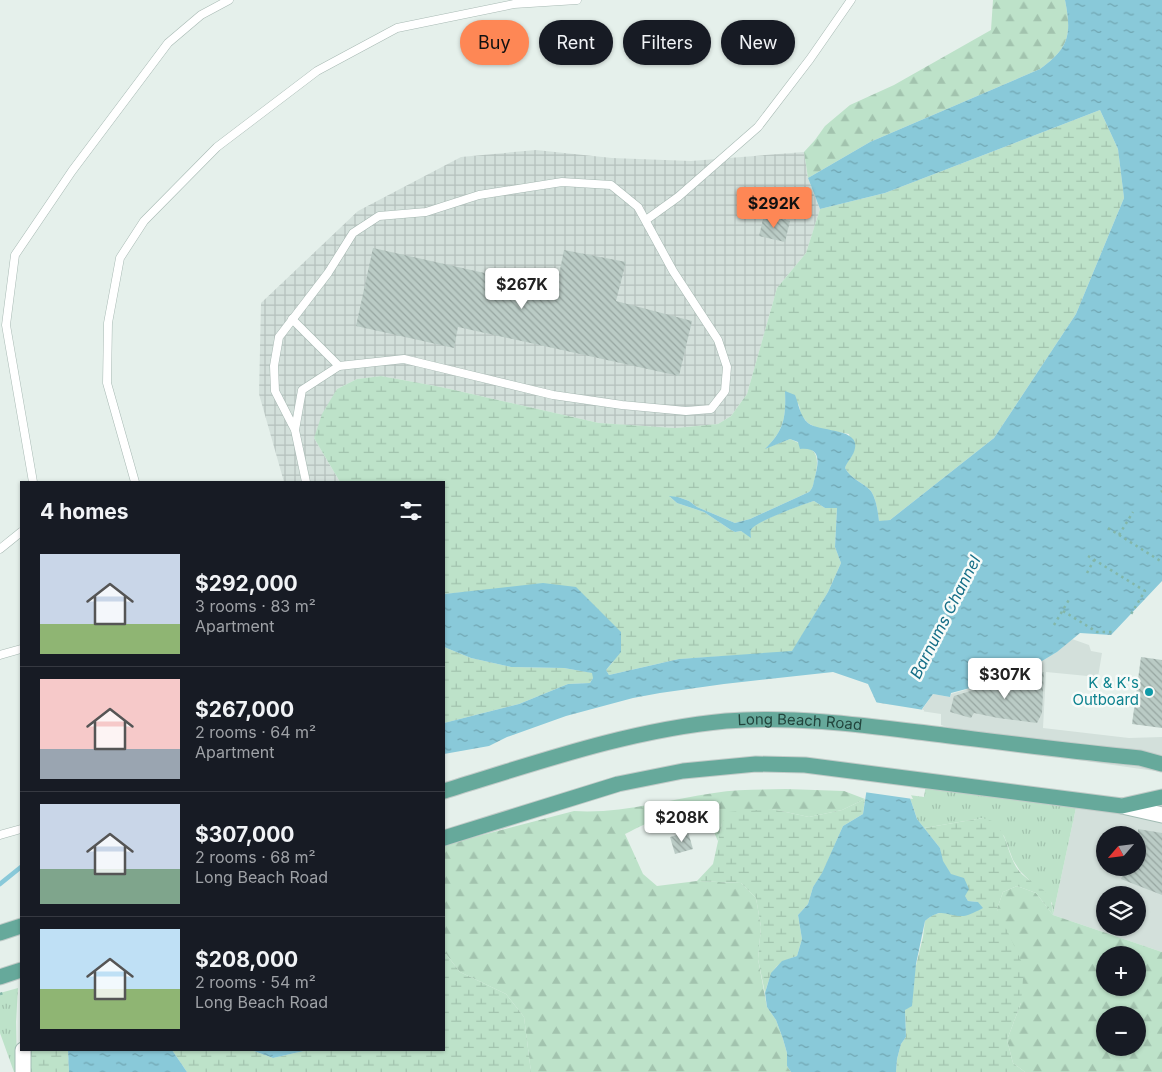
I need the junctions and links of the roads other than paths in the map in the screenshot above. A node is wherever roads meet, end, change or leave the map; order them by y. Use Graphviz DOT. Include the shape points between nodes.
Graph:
graph roads {
  1 [pos="229,0"];
  2 [pos="577,0"];
  3 [pos="851,0"];
  4 [pos="646,220"];
  5 [pos="292,319"];
  6 [pos="339,366"];
  7 [pos="296,430"];
  8 [pos="33,481"];
  9 [pos="134,481"];
  10 [pos="306,481"];
  11 [pos="20,533"];
  12 [pos="0,549"];
  13 [pos="20,649"];
  14 [pos="0,655"];
  15 [pos="1162,764"];
  16 [pos="445,791"];
  17 [pos="1162,797"];
  18 [pos="1122,806"];
  19 [pos="1162,815"];
  20 [pos="20,829"];
  21 [pos="0,835"];
  22 [pos="445,838"];
  23 [pos="20,926"];
  24 [pos="0,933"];
  25 [pos="20,970"];
  26 [pos="0,977"];
  27 [pos="23,1051"];
  28 [pos="23,1072"];
  1 -- 8 [label="lane" via="201,15 168,43 72,171 15,255 6,325"];
  2 -- 9 [label="lane" via="514,4 397,28 301,82 217,148 144,221 120,258 108,323 107,383"];
  3 -- 4 [label="lane" via="758,127 678,197"];
  4 -- 5 [label="lane" via="638,207 611,185 562,182 479,195 426,212 379,216 353,233 328,273"];
  4 -- 6 [label="lane" via="673,271 718,340 727,367 725,391 712,408 677,410 553,395 404,359"];
  5 -- 6 [label="lane"];
  5 -- 7 [label="lane" via="279,337 274,366 275,391"];
  6 -- 7 [label="lane" via="302,390"];
  7 -- 10 [label="lane"];
  11 -- 12 [label="lane"];
  13 -- 14 [label="lane"];
  15 -- 16 [label="main road, Long Beach Road" via="1140,758 855,724 727,721 628,738"];
  17 -- 18 [label="main road"];
  18 -- 19 [label="main road"];
  18 -- 22 [label="main road" via="849,770 756,764 684,771 618,784"];
  20 -- 21 [label="lane"];
  23 -- 24 [label="main road"];
  25 -- 26 [label="main road"];
  27 -- 28 [label="main road"];
}
